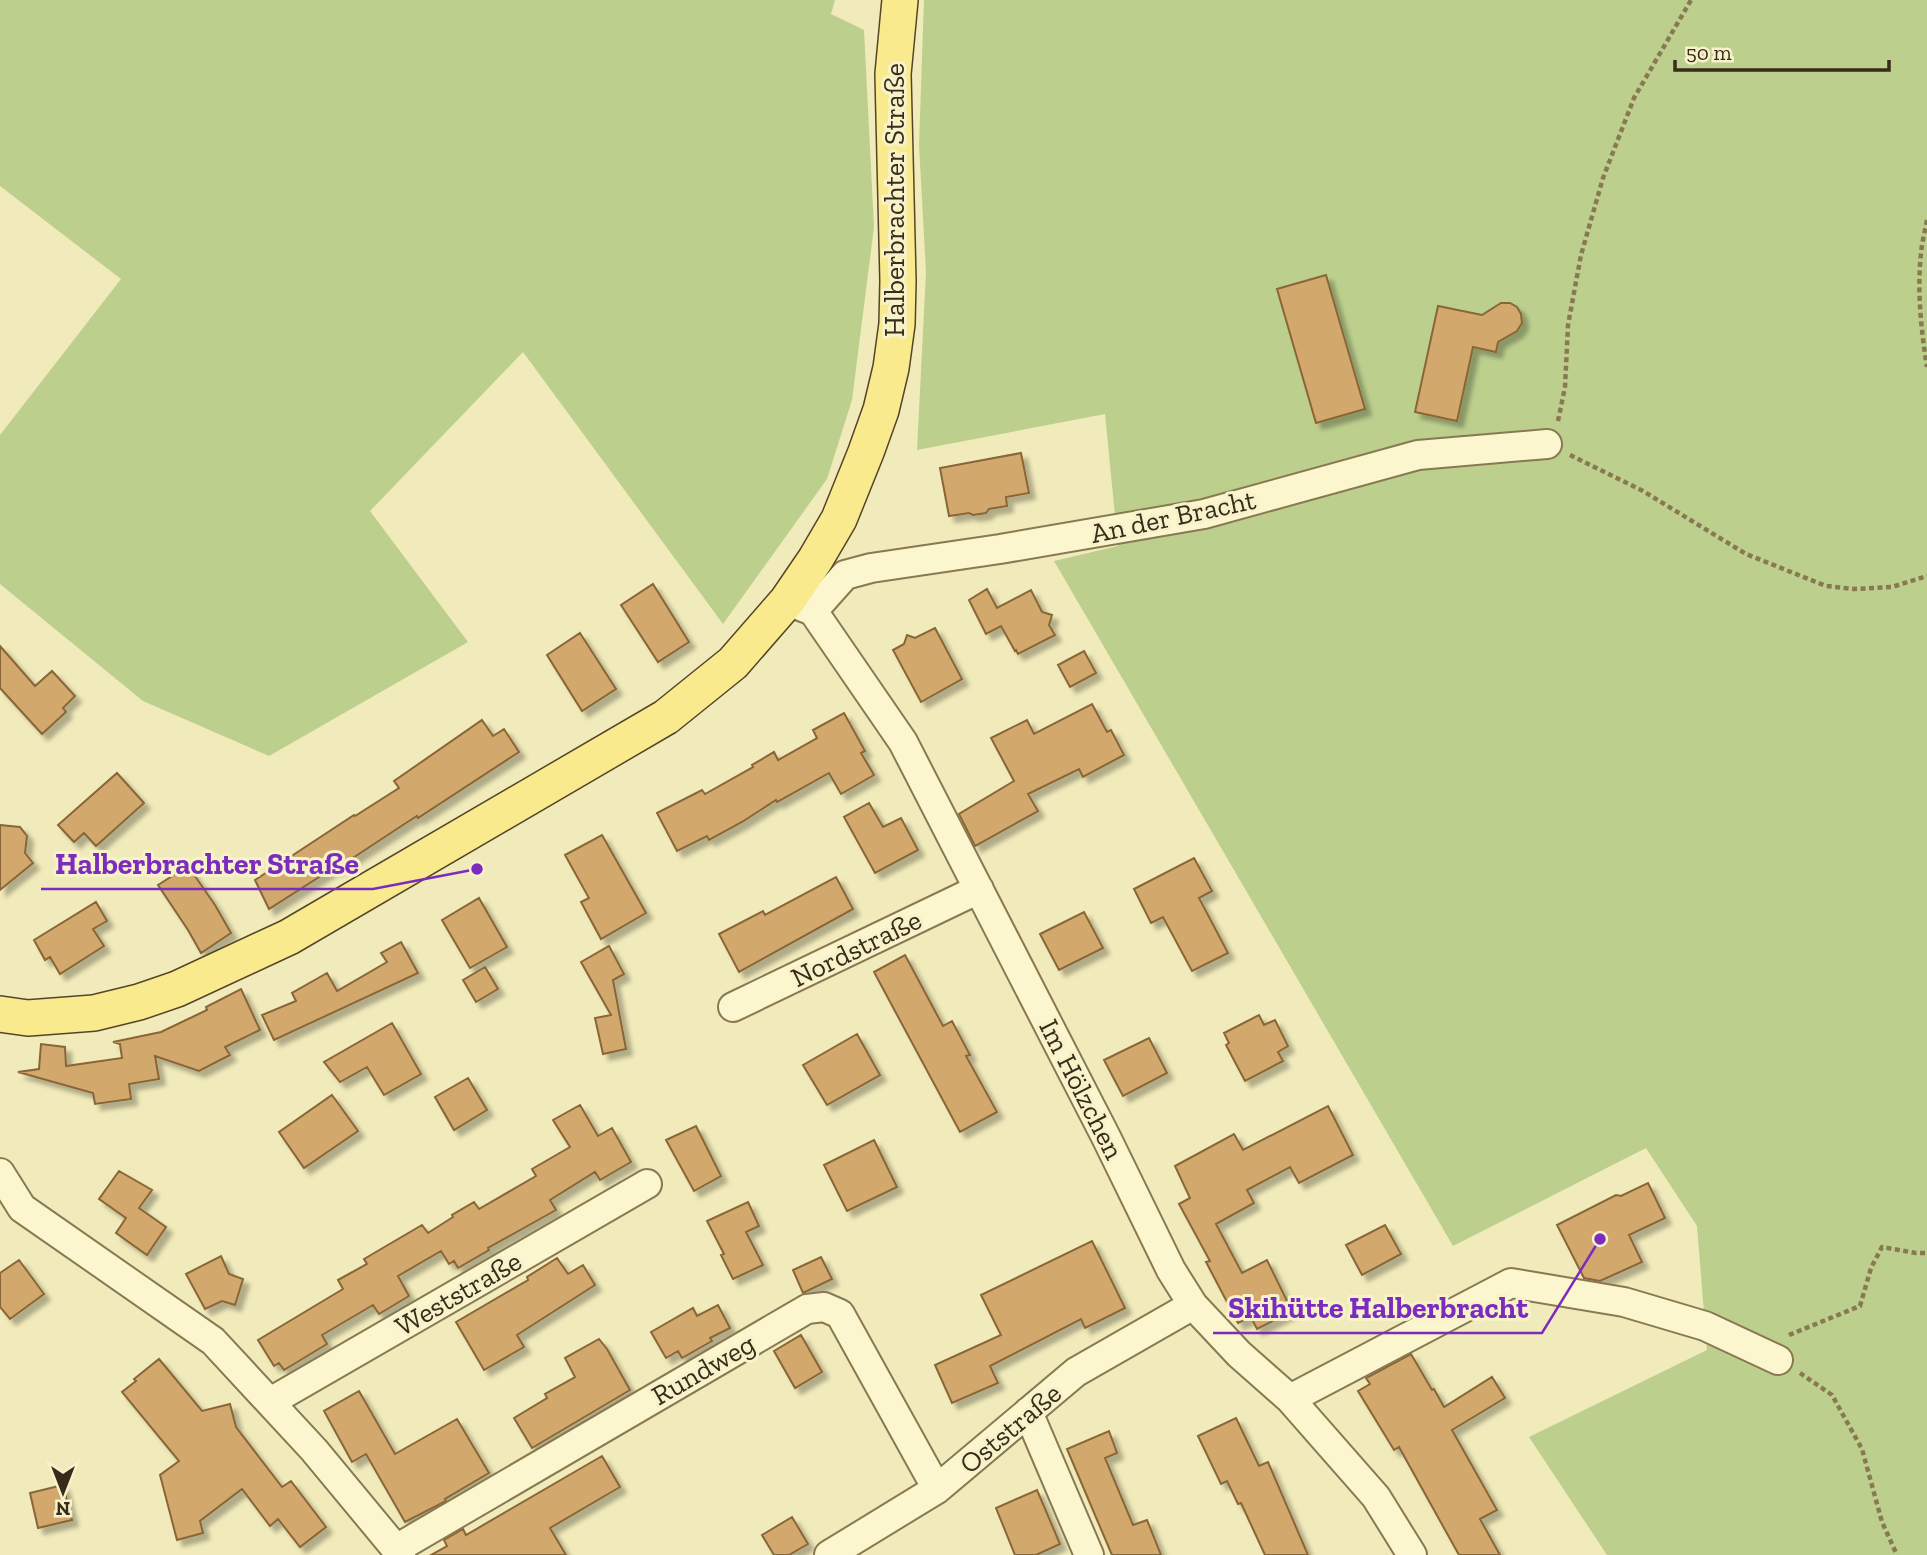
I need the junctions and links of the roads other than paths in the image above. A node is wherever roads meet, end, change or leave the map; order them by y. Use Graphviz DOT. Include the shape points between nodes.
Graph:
graph roads {
  1 [pos="900,0"];
  2 [pos="1547,444"];
  3 [pos="800,606"];
  4 [pos="979,889"];
  5 [pos="733,1007"];
  6 [pos="0,1014"];
  7 [pos="0,1173"];
  8 [pos="647,1184"];
  9 [pos="1192,1305"];
  10 [pos="1778,1360"];
  11 [pos="1290,1399"];
  12 [pos="270,1402"];
  13 [pos="1028,1412"];
  14 [pos="937,1489"];
  15 [pos="399,1552"];
  16 [pos="829,1555"];
  17 [pos="1089,1555"];
  18 [pos="1412,1555"];
  1 -- 3 [label="main road, Halberbrachter Straße" via="893,74 898,281 891,368 870,442 838,519 815,560"];
  2 -- 3 [label="street, An der Bracht" via="1418,455 1204,514 871,568 845,575"];
  3 -- 4 [label="street, Im Hölzchen" via="903,742"];
  3 -- 6 [label="main road, Halberbrachter Straße" via="666,717 289,937 139,1002 94,1013 28,1018"];
  4 -- 5 [label="street, Nordstraße"];
  4 -- 9 [label="street, Im Hölzchen"];
  7 -- 12 [label="street" via="22,1208 213,1341"];
  8 -- 12 [label="street, Weststraße"];
  9 -- 11 [label="street, Im Hölzchen"];
  9 -- 13 [label="street, Oststraße" via="1076,1372"];
  10 -- 11 [label="street" via="1705,1326 1624,1302 1511,1283"];
  11 -- 18 [label="street, Im Hölzchen" via="1376,1497"];
  12 -- 15 [label="street"];
  13 -- 14 [label="street, Oststraße"];
  13 -- 17 [label="street"];
  14 -- 15 [label="street, Rundweg" via="840,1314 815,1308"];
  14 -- 16 [label="street, Oststraße"];
}
